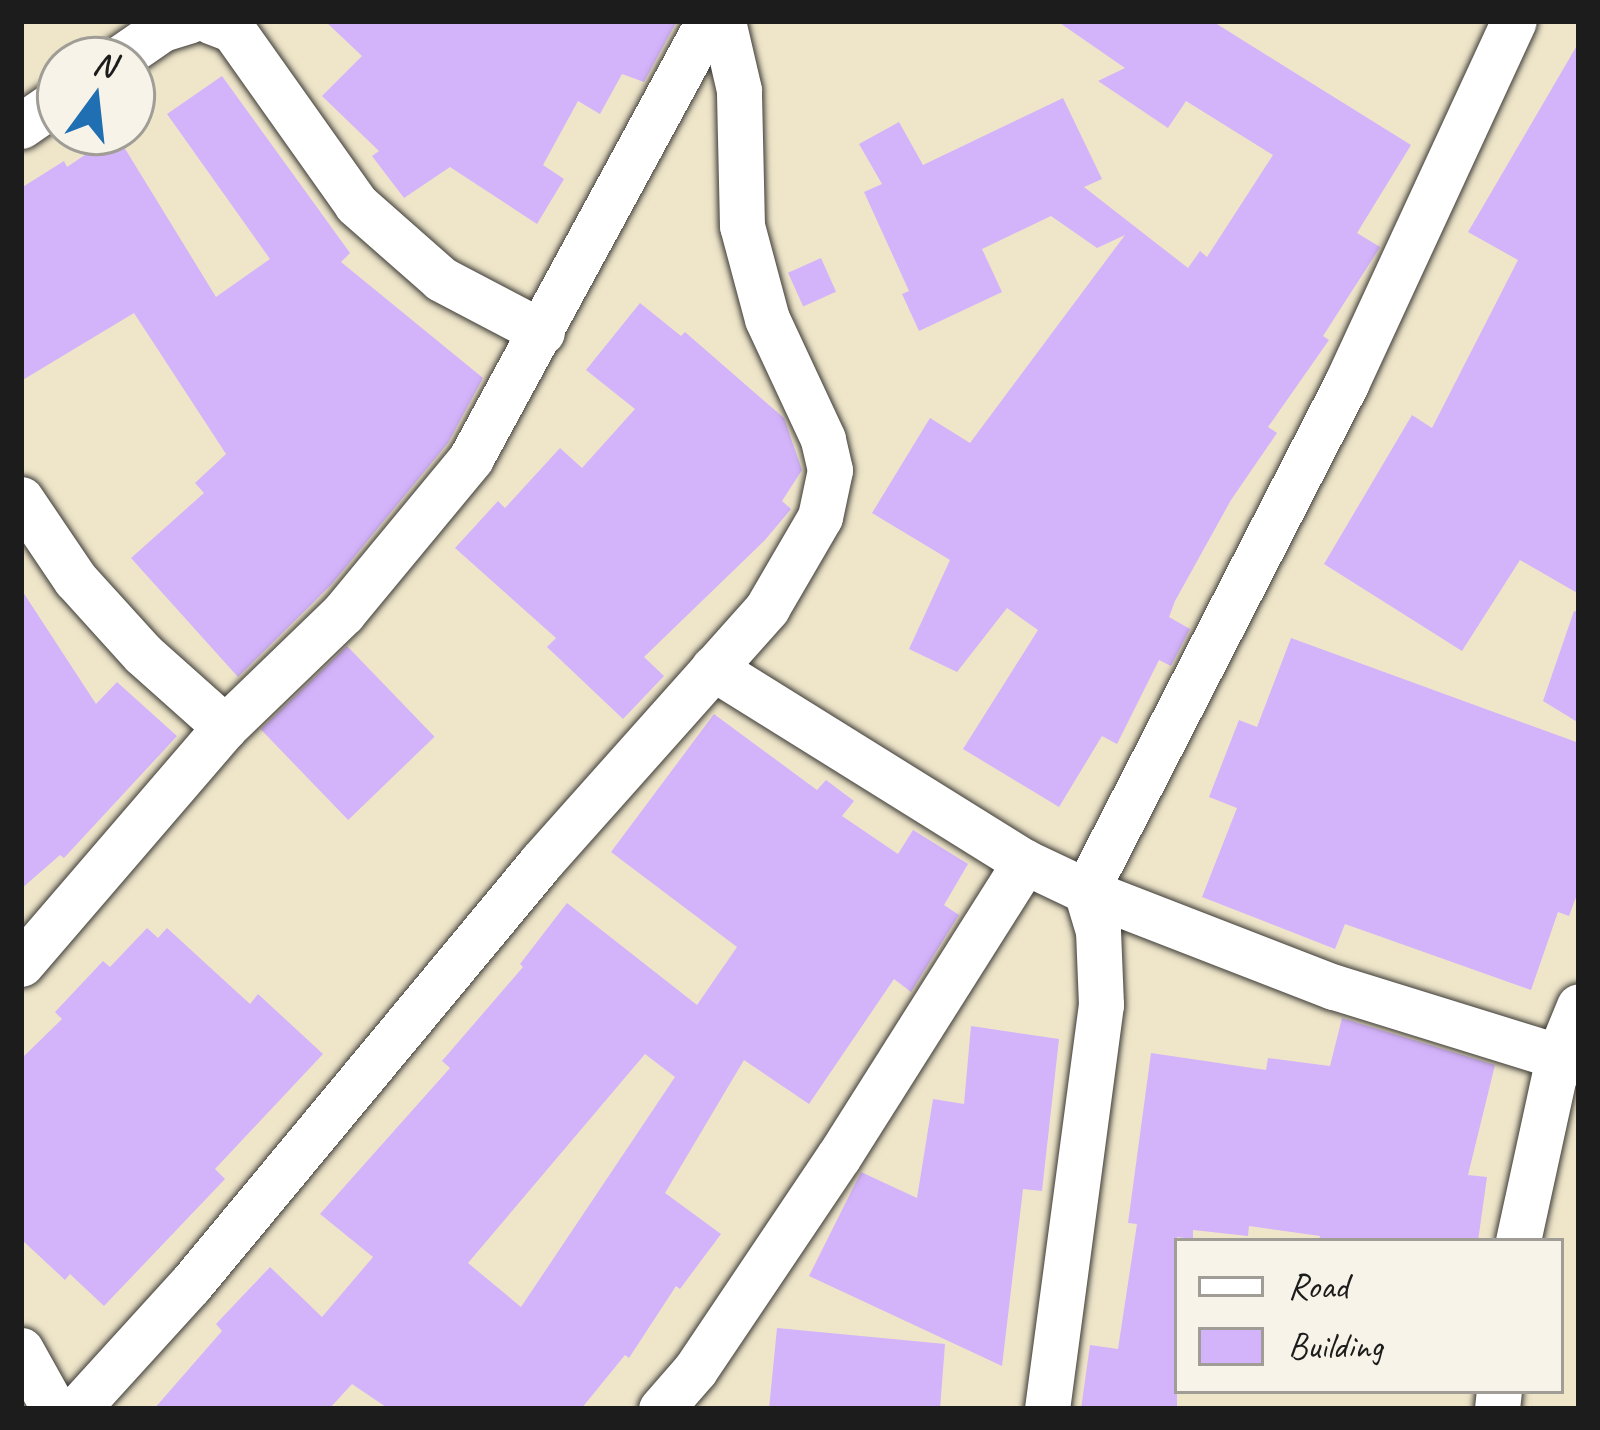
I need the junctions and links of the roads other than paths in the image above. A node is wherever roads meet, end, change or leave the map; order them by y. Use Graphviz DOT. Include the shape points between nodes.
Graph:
graph roads {
  1 [pos="190,21"];
  2 [pos="210,21"];
  3 [pos="707,21"];
  4 [pos="723,21"];
  5 [pos="1514,21"];
  6 [pos="152,36"];
  7 [pos="542,332"];
  8 [pos="21,500"];
  9 [pos="713,668"];
  10 [pos="225,727"];
  11 [pos="1024,862"];
  12 [pos="1086,891"];
  13 [pos="21,964"];
  14 [pos="1579,1006"];
  15 [pos="1568,1060"];
  16 [pos="1519,1238"];
  17 [pos="21,1350"];
  18 [pos="55,1409"];
  19 [pos="77,1409"];
  20 [pos="661,1409"];
  21 [pos="1047,1409"];
  1 -- 6 [label="street"];
  2 -- 7 [label="street" via="233,30 356,205 441,279"];
  3 -- 7 [label="street"];
  4 -- 9 [label="street" via="739,90 742,226 767,320 824,439 830,470 820,517 777,590"];
  5 -- 12 [label="street" via="1346,384"];
  7 -- 10 [label="street" via="471,458 343,613"];
  8 -- 10 [label="street" via="75,579"];
  9 -- 11 [label="street"];
  9 -- 19 [label="street"];
  10 -- 13 [label="street"];
  11 -- 12 [label="street"];
  11 -- 20 [label="street" via="826,1176"];
  12 -- 15 [label="street" via="1334,987"];
  12 -- 21 [label="street" via="1098,931 1101,1005"];
  14 -- 15 [label="street"];
  15 -- 16 [label="street"];
  17 -- 18 [label="street"];
}
